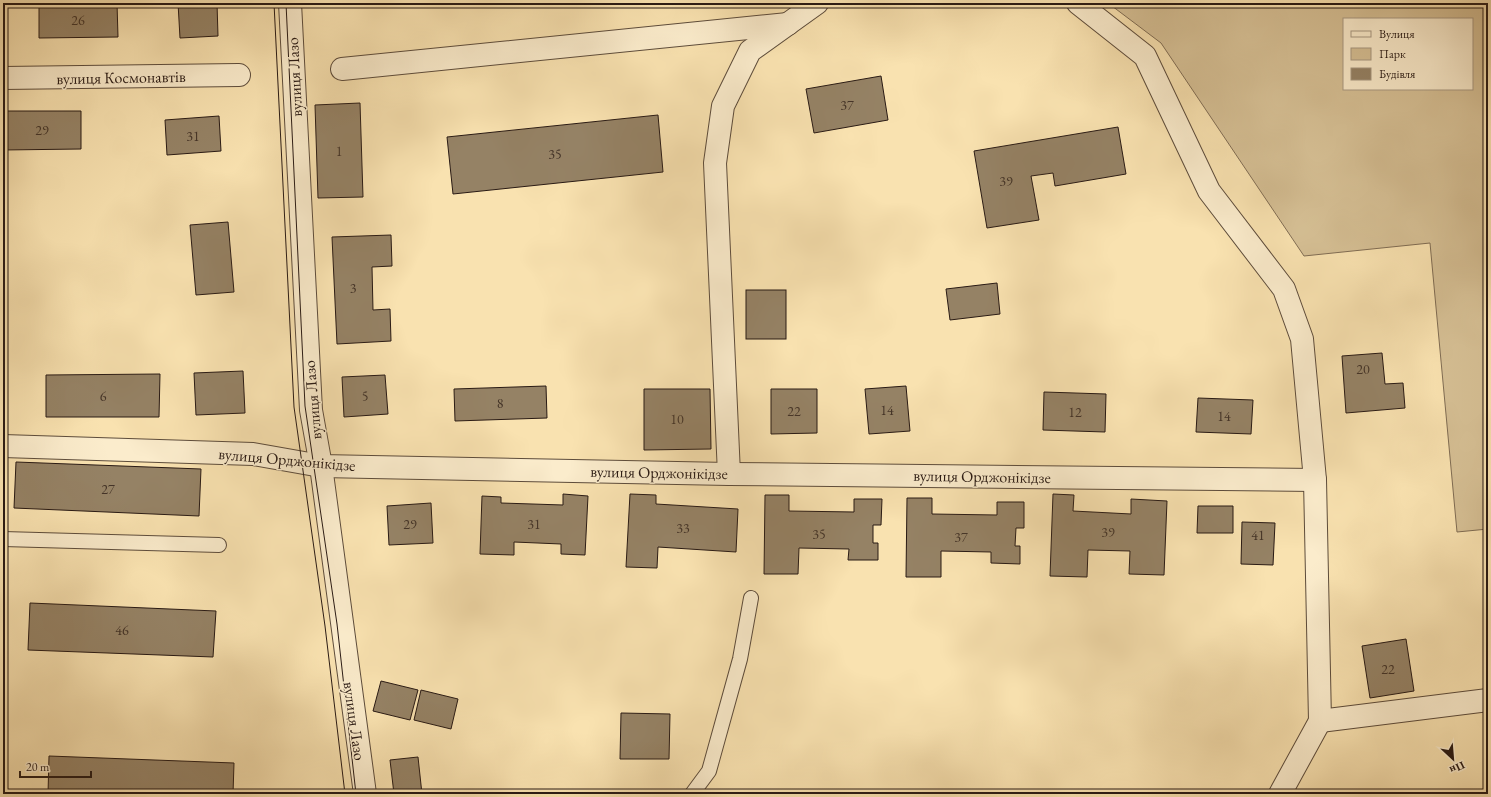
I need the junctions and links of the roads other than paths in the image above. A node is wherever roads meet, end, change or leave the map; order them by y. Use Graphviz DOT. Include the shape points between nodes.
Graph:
graph roads {
  1 [pos="290,3"];
  2 [pos="817,3"];
  3 [pos="1078,3"];
  4 [pos="789,23"];
  5 [pos="342,69"];
  6 [pos="239,75"];
  7 [pos="3,78"];
  8 [pos="3,446"];
  9 [pos="321,466"];
  10 [pos="729,474"];
  11 [pos="1315,480"];
  12 [pos="3,539"];
  13 [pos="219,545"];
  14 [pos="751,598"];
  15 [pos="1488,700"];
  16 [pos="1320,721"];
  17 [pos="364,794"];
  18 [pos="692,794"];
  19 [pos="1280,794"];
  1 -- 9 [label="street, вулиця Лазо" via="310,410"];
  2 -- 4 [label="street"];
  3 -- 11 [label="street" via="1145,56 1209,191 1284,289 1302,339"];
  4 -- 5 [label="street"];
  4 -- 10 [label="street" via="750,51 723,106 715,163"];
  6 -- 7 [label="street, вулиця Космонавтів"];
  8 -- 9 [label="street, вулиця Орджонікідзе" via="253,454"];
  9 -- 10 [label="street, вулиця Орджонікідзе"];
  9 -- 17 [label="street, вулиця Лазо"];
  10 -- 11 [label="street, вулиця Орджонікідзе"];
  11 -- 16 [label="street"];
  12 -- 13 [label="lane"];
  14 -- 18 [label="lane" via="740,659 709,771"];
  15 -- 16 [label="street"];
  16 -- 19 [label="street"];
}
